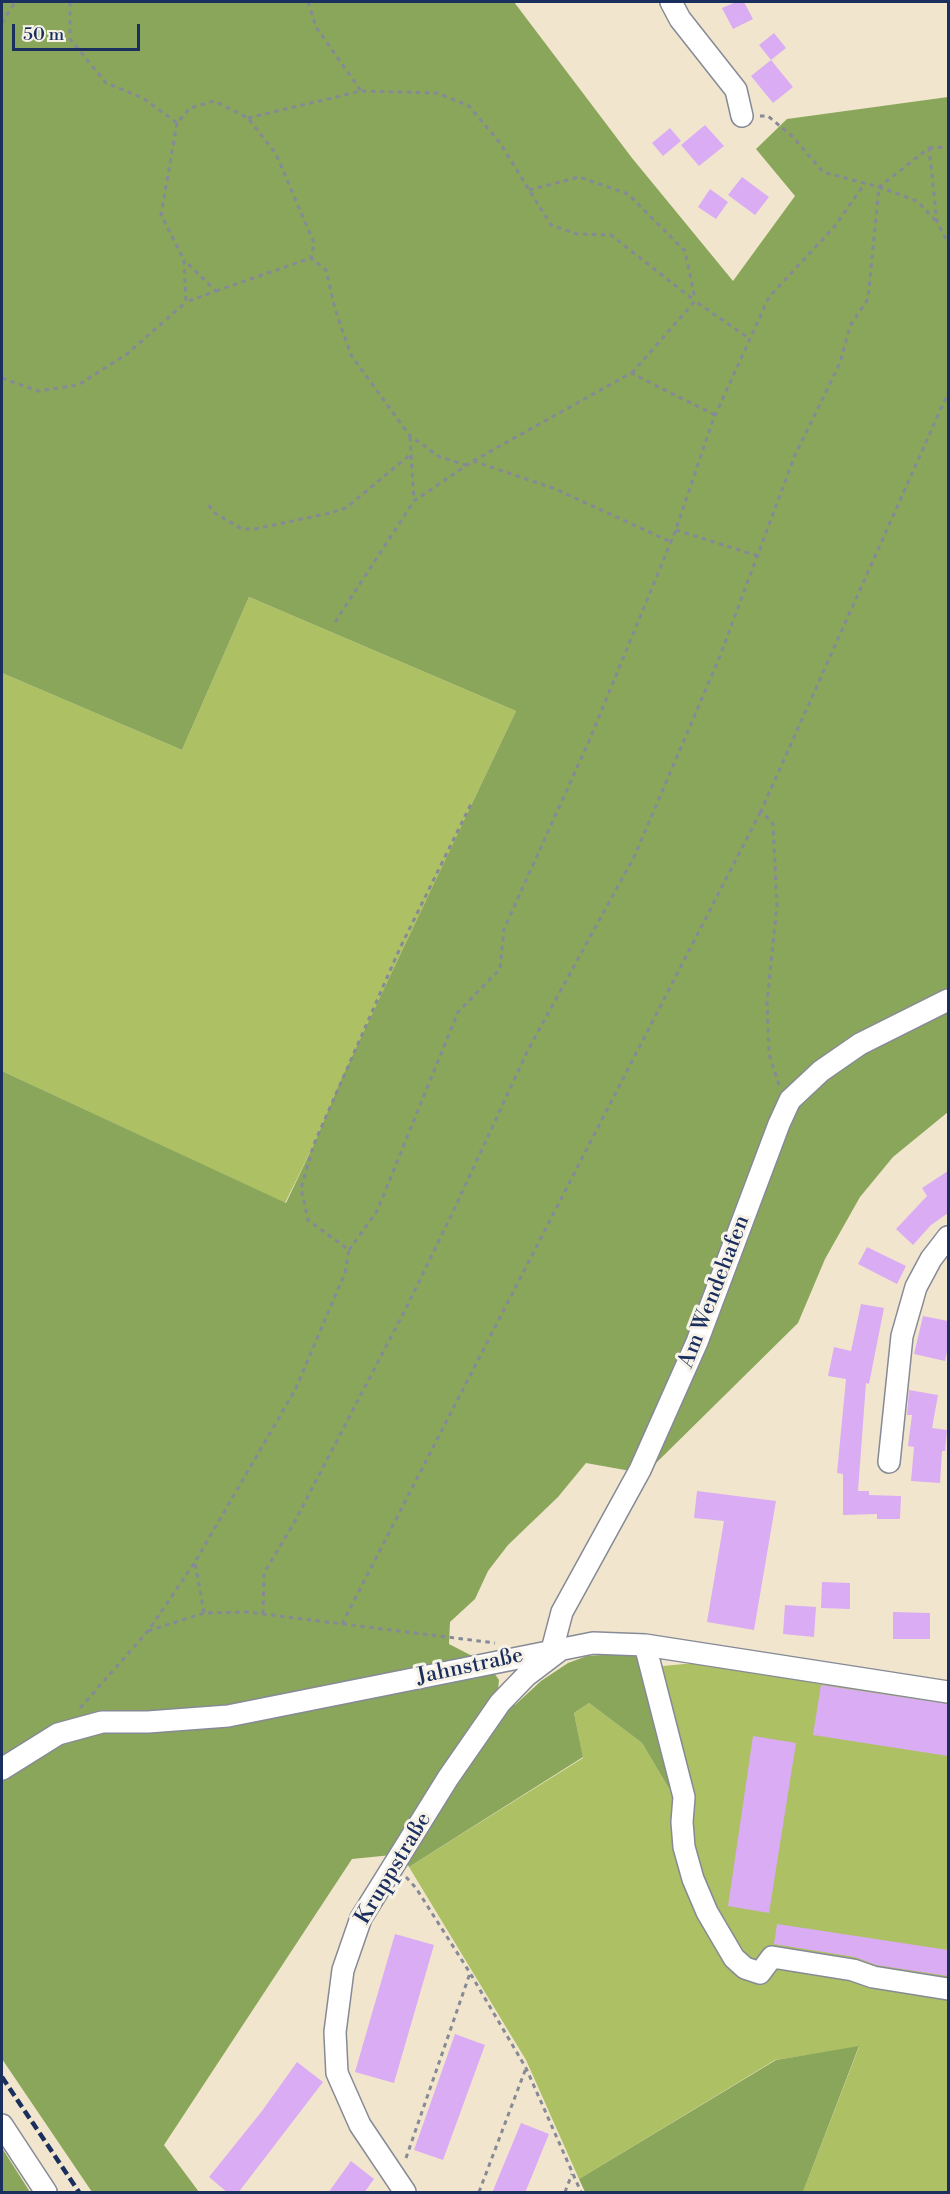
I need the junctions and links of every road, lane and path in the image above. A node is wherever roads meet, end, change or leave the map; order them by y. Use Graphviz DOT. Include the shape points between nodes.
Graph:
graph roads {
  1 [pos="15,2"];
  2 [pos="72,2"];
  3 [pos="308,2"];
  4 [pos="671,2"];
  5 [pos="2,23"];
  6 [pos="361,91"];
  7 [pos="742,116"];
  8 [pos="248,118"];
  9 [pos="177,123"];
  10 [pos="948,147"];
  11 [pos="929,148"];
  12 [pos="865,183"];
  13 [pos="879,187"];
  14 [pos="528,190"];
  15 [pos="937,222"];
  16 [pos="948,243"];
  17 [pos="311,258"];
  18 [pos="184,260"];
  19 [pos="216,291"];
  20 [pos="695,301"];
  21 [pos="186,302"];
  22 [pos="750,339"];
  23 [pos="631,373"];
  24 [pos="2,378"];
  25 [pos="948,393"];
  26 [pos="715,415"];
  27 [pos="410,436"];
  28 [pos="411,454"];
  29 [pos="473,460"];
  30 [pos="466,465"];
  31 [pos="414,501"];
  32 [pos="210,505"];
  33 [pos="676,530"];
  34 [pos="671,542"];
  35 [pos="758,556"];
  36 [pos="335,622"];
  37 [pos="471,804"];
  38 [pos="761,811"];
  39 [pos="948,1000"];
  40 [pos="786,1109"];
  41 [pos="948,1237"];
  42 [pos="349,1250"];
  43 [pos="889,1462"];
  44 [pos="195,1562"];
  45 [pos="204,1612"];
  46 [pos="263,1614"];
  47 [pos="342,1624"];
  48 [pos="148,1631"];
  49 [pos="504,1644"];
  50 [pos="645,1645"];
  51 [pos="558,1649"];
  52 [pos="948,1692"];
  53 [pos="80,1708"];
  54 [pos="2,1769"];
  55 [pos="396,1864"];
  56 [pos="470,1973"];
  57 [pos="948,1989"];
  58 [pos="526,2068"];
  59 [pos="2,2125"];
  60 [pos="572,2174"];
  61 [pos="401,2187"];
  62 [pos="46,2193"];
  63 [pos="478,2193"];
  64 [pos="565,2193"];
  65 [pos="581,2193"];
  1 -- 5 [label="path"];
  2 -- 9 [label="path" via="70,39 106,83 143,98"];
  3 -- 6 [label="path" via="316,27"];
  4 -- 7 [label="street" via="736,90"];
  6 -- 8 [label="path"];
  6 -- 14 [label="path" via="437,93 469,106 500,143"];
  7 -- 12 [label="path" via="768,116 793,137 823,172"];
  8 -- 9 [label="path" via="214,100 190,108"];
  8 -- 17 [label="path" via="276,154 314,243"];
  9 -- 18 [label="path" via="161,215"];
  10 -- 11 [label="path"];
  11 -- 13 [label="path"];
  11 -- 15 [label="path"];
  12 -- 13 [label="path"];
  12 -- 22 [label="path" via="835,226 769,297"];
  13 -- 15 [label="path" via="917,201"];
  13 -- 35 [label="path" via="868,299 850,326 840,363 795,455"];
  14 -- 20 [label="path" via="551,225 577,234 611,235"];
  14 -- 20 [label="path" via="579,177 628,194 685,251"];
  15 -- 16 [label="path"];
  17 -- 19 [label="path"];
  17 -- 27 [label="path" via="326,270 351,355"];
  18 -- 19 [label="path"];
  18 -- 21 [label="path"];
  19 -- 21 [label="path"];
  20 -- 22 [label="path"];
  20 -- 23 [label="path"];
  21 -- 24 [label="path" via="127,354 78,385 38,391"];
  22 -- 26 [label="path"];
  23 -- 26 [label="path"];
  23 -- 29 [label="path"];
  25 -- 38 [label="path"];
  26 -- 33 [label="path"];
  27 -- 28 [label="path"];
  27 -- 30 [label="path" via="440,457"];
  28 -- 31 [label="path"];
  28 -- 32 [label="path" via="346,508 330,513 242,529 213,512"];
  29 -- 30 [label="path"];
  29 -- 34 [label="path" via="553,488"];
  30 -- 31 [label="path"];
  31 -- 36 [label="path"];
  33 -- 34 [label="path"];
  33 -- 35 [label="path"];
  34 -- 42 [label="path" via="589,741 504,929 500,969 458,1012 376,1211"];
  35 -- 46 [label="path" via="635,855 528,1050 405,1310 264,1573"];
  37 -- 42 [label="path" via="342,1077 314,1144 301,1188 308,1220"];
  38 -- 40 [label="path" via="773,824 777,904 767,1003 769,1054"];
  38 -- 47 [label="path"];
  39 -- 40 [label="street, Am Wendehafen" via="860,1044 821,1071 790,1100"];
  40 -- 51 [label="street, Am Wendehafen" via="697,1342 640,1470 562,1612"];
  41 -- 43 [label="street" via="916,1287 902,1336"];
  42 -- 44 [label="path" via="345,1273 295,1390"];
  44 -- 45 [label="path"];
  44 -- 48 [label="path"];
  45 -- 46 [label="path"];
  45 -- 48 [label="path"];
  46 -- 47 [label="path"];
  47 -- 49 [label="path"];
  48 -- 53 [label="path"];
  50 -- 51 [label="street, Jahnstraße" via="593,1643"];
  50 -- 52 [label="street, Jahnstraße"];
  50 -- 57 [label="street" via="684,1797 684,1847 693,1879 734,1958 745,1968 760,1973 772,1957"];
  51 -- 54 [label="street, Jahnstraße" via="228,1716 102,1722 58,1734"];
  51 -- 55 [label="street, Kruppstraße" via="500,1703"];
  55 -- 56 [label="path" via="416,1888"];
  55 -- 61 [label="street, Kruppstraße" via="361,1918 343,1970 335,2032 337,2073 360,2125"];
  56 -- 58 [label="path"];
  56 -- 61 [label="path"];
  58 -- 60 [label="path"];
  58 -- 63 [label="path"];
  59 -- 62 [label="street"];
  60 -- 64 [label="path"];
  60 -- 65 [label="path"];
}
